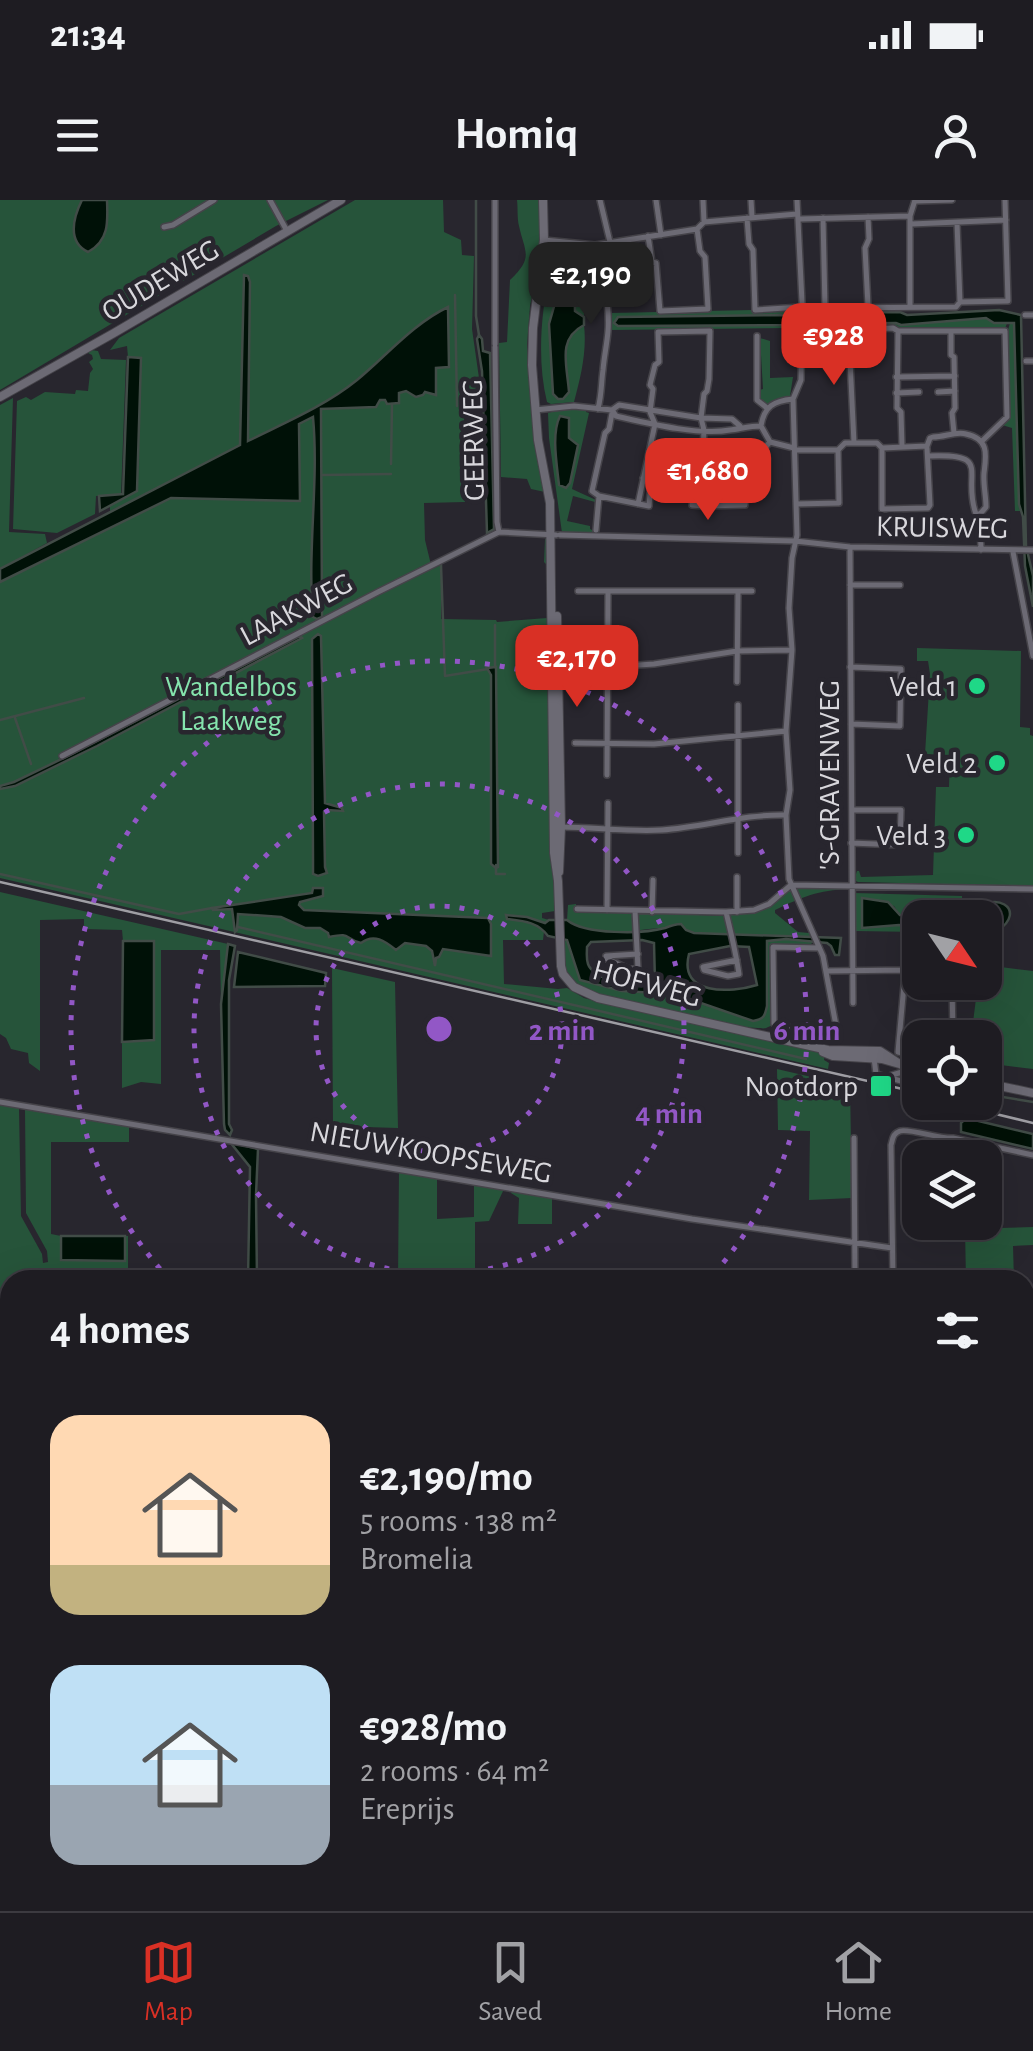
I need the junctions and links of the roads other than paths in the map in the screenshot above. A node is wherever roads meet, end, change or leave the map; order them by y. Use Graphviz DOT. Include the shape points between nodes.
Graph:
graph roads {
  1 [pos="214,200"];
  2 [pos="270,200"];
  3 [pos="342,200"];
  4 [pos="494,200"];
  5 [pos="543,200"];
  6 [pos="600,200"];
  7 [pos="656,200"];
  8 [pos="702,200"];
  9 [pos="751,200"];
  10 [pos="797,200"];
  11 [pos="952,200"];
  12 [pos="1005,200"];
  13 [pos="916,201"];
  14 [pos="799,216"];
  15 [pos="868,217"];
  16 [pos="750,218"];
  17 [pos="823,218"];
  18 [pos="911,220"];
  19 [pos="1006,220"];
  20 [pos="704,222"];
  21 [pos="957,222"];
  22 [pos="164,227"];
  23 [pos="697,228"];
  24 [pos="285,232"];
  25 [pos="661,234"];
  26 [pos="648,236"];
  27 [pos="544,240"];
  28 [pos="610,242"];
  29 [pos="595,245"];
  30 [pos="960,302"];
  31 [pos="868,306"];
  32 [pos="910,306"];
  33 [pos="800,307"];
  34 [pos="898,331"];
  35 [pos="950,332"];
  36 [pos="852,333"];
  37 [pos="801,334"];
  38 [pos="758,336"];
  39 [pos="955,376"];
  40 [pos="896,377"];
  41 [pos="955,391"];
  42 [pos="919,392"];
  43 [pos="938,392"];
  44 [pos="896,393"];
  45 [pos="0,397"];
  46 [pos="792,398"];
  47 [pos="598,408"];
  48 [pos="766,408"];
  49 [pos="535,410"];
  50 [pos="612,410"];
  51 [pos="650,412"];
  52 [pos="701,418"];
  53 [pos="655,424"];
  54 [pos="740,426"];
  55 [pos="761,426"];
  56 [pos="704,430"];
  57 [pos="954,433"];
  58 [pos="770,442"];
  59 [pos="981,442"];
  60 [pos="854,443"];
  61 [pos="927,446"];
  62 [pos="902,447"];
  63 [pos="882,448"];
  64 [pos="794,449"];
  65 [pos="838,450"];
  66 [pos="928,456"];
  67 [pos="696,475"];
  68 [pos="643,478"];
  69 [pos="598,496"];
  70 [pos="638,504"];
  71 [pos="796,504"];
  72 [pos="704,506"];
  73 [pos="980,514"];
  74 [pos="596,530"];
  75 [pos="500,532"];
  76 [pos="556,536"];
  77 [pos="795,541"];
  78 [pos="850,547"];
  79 [pos="981,550"];
  80 [pos="1024,551"];
  81 [pos="854,585"];
  82 [pos="900,585"];
  83 [pos="578,591"];
  84 [pos="608,591"];
  85 [pos="752,591"];
  86 [pos="738,592"];
  87 [pos="792,650"];
  88 [pos="738,651"];
  89 [pos="1033,656"];
  90 [pos="555,665"];
  91 [pos="608,667"];
  92 [pos="853,668"];
  93 [pos="738,682"];
  94 [pos="738,706"];
  95 [pos="854,724"];
  96 [pos="786,731"];
  97 [pos="738,736"];
  98 [pos="575,743"];
  99 [pos="607,744"];
  100 [pos="62,756"];
  101 [pos="607,774"];
  102 [pos="608,803"];
  103 [pos="854,810"];
  104 [pos="786,815"];
  105 [pos="738,818"];
  106 [pos="557,827"];
  107 [pos="607,830"];
  108 [pos="854,843"];
  109 [pos="738,853"];
  110 [pos="737,877"];
  111 [pos="653,880"];
  112 [pos="791,885"];
  113 [pos="852,885"];
  114 [pos="1033,889"];
  115 [pos="577,909"];
  116 [pos="608,910"];
  117 [pos="635,911"];
  118 [pos="652,912"];
  119 [pos="726,912"];
  120 [pos="737,912"];
  121 [pos="818,946"];
  122 [pos="638,954"];
  123 [pos="738,960"];
  124 [pos="852,970"];
  125 [pos="902,970"];
  126 [pos="826,971"];
  127 [pos="903,1000"];
  128 [pos="852,1004"];
  129 [pos="902,1053"];
  130 [pos="874,1054"];
  131 [pos="902,1066"];
  132 [pos="888,1077"];
  133 [pos="1002,1087"];
  134 [pos="1033,1093"];
  135 [pos="0,1102"];
  136 [pos="854,1138"];
  137 [pos="1033,1156"];
  138 [pos="855,1244"];
  139 [pos="892,1248"];
  140 [pos="855,1270"];
  141 [pos="893,1270"];
  1 -- 22 [label="street"];
  2 -- 24 [label="street"];
  3 -- 24 [label="main road, OUDEWEG"];
  4 -- 75 [label="street, GEERWEG"];
  5 -- 27 [label="main road, HOFWEG"];
  6 -- 28 [label="street"];
  7 -- 25 [label="street"];
  8 -- 20 [label="street"];
  9 -- 16 [label="street"];
  10 -- 14 [label="street"];
  11 -- 13 [label="street"];
  12 -- 19 [label="street"];
  13 -- 18 [label="street"];
  14 -- 16 [label="street"];
  14 -- 17 [label="street"];
  14 -- 33 [label="street"];
  15 -- 17 [label="street"];
  15 -- 18 [label="street"];
  15 -- 31 [label="street"];
  16 -- 20 [label="street"];
  16 -- 33 [label="street" via="755,310"];
  17 -- 31 [label="street" via="825,308"];
  18 -- 21 [label="street"];
  18 -- 32 [label="street"];
  19 -- 21 [label="street"];
  19 -- 30 [label="street" via="1008,300"];
  20 -- 23 [label="street"];
  21 -- 30 [label="street"];
  23 -- 25 [label="street"];
  23 -- 26 [label="street" via="708,309 660,310"];
  24 -- 45 [label="main road, OUDEWEG"];
  25 -- 26 [label="street"];
  26 -- 28 [label="street"];
  27 -- 29 [label="street"];
  27 -- 49 [label="main road, HOFWEG" via="532,328"];
  28 -- 29 [label="street"];
  29 -- 47 [label="street" via="608,322"];
  30 -- 32 [label="street"];
  31 -- 32 [label="street"];
  33 -- 37 [label="street"];
  34 -- 35 [label="street"];
  34 -- 36 [label="street"];
  34 -- 40 [label="street"];
  35 -- 39 [label="street"];
  35 -- 59 [label="street" via="1006,331 1007,417"];
  36 -- 37 [label="street"];
  36 -- 60 [label="street"];
  37 -- 46 [label="street" via="801,380"];
  38 -- 48 [label="street" via="757,400"];
  39 -- 40 [label="street"];
  39 -- 41 [label="street"];
  40 -- 44 [label="street"];
  41 -- 43 [label="street"];
  41 -- 57 [label="street"];
  42 -- 44 [label="street"];
  44 -- 62 [label="street"];
  46 -- 48 [label="street"];
  46 -- 64 [label="street"];
  47 -- 49 [label="street"];
  47 -- 50 [label="street"];
  48 -- 55 [label="street"];
  49 -- 76 [label="main road, HOFWEG"];
  50 -- 51 [label="street" via="618,405"];
  50 -- 53 [label="street"];
  50 -- 69 [label="street" via="592,487"];
  51 -- 52 [label="street"];
  51 -- 52 [label="street" via="658,332 710,331"];
  51 -- 53 [label="street"];
  52 -- 54 [label="street"];
  52 -- 56 [label="street"];
  53 -- 56 [label="street"];
  53 -- 68 [label="street"];
  54 -- 55 [label="street"];
  54 -- 56 [label="street"];
  55 -- 58 [label="street"];
  56 -- 67 [label="street"];
  57 -- 59 [label="street"];
  57 -- 61 [label="street" via="930,438"];
  58 -- 64 [label="street"];
  58 -- 72 [label="street" via="749,466 745,505"];
  59 -- 73 [label="street" via="988,464"];
  60 -- 63 [label="street"];
  60 -- 65 [label="street"];
  61 -- 62 [label="street"];
  61 -- 66 [label="street"];
  62 -- 63 [label="street"];
  63 -- 66 [label="street" via="882,509 928,508"];
  64 -- 65 [label="street"];
  64 -- 71 [label="street"];
  65 -- 71 [label="street" via="839,503"];
  66 -- 73 [label="street" via="965,458"];
  67 -- 72 [label="street" via="705,479"];
  67 -- 72 [label="street" via="692,505"];
  68 -- 70 [label="street"];
  68 -- 70 [label="street" via="651,482 649,506"];
  69 -- 70 [label="street"];
  69 -- 74 [label="street"];
  71 -- 77 [label="street"];
  73 -- 79 [label="street"];
  75 -- 76 [label="street, KRUISWEG"];
  75 -- 100 [label="street, LAAKWEG"];
  76 -- 77 [label="street, KRUISWEG"];
  76 -- 90 [label="main road, HOFWEG"];
  77 -- 78 [label="street, KRUISWEG"];
  77 -- 87 [label="street"];
  78 -- 79 [label="street, KRUISWEG"];
  78 -- 81 [label="street, 'S-GRAVENWEG"];
  79 -- 80 [label="street, KRUISWEG"];
  80 -- 89 [label="street"];
  81 -- 82 [label="street"];
  81 -- 92 [label="street, 'S-GRAVENWEG"];
  83 -- 84 [label="street"];
  84 -- 86 [label="street"];
  84 -- 91 [label="street"];
  85 -- 86 [label="street"];
  86 -- 88 [label="street"];
  87 -- 88 [label="street"];
  87 -- 96 [label="street"];
  88 -- 91 [label="street"];
  88 -- 93 [label="street"];
  90 -- 91 [label="street"];
  90 -- 106 [label="main road, HOFWEG"];
  91 -- 99 [label="street"];
  92 -- 95 [label="street, 'S-GRAVENWEG"];
  92 -- 95 [label="street" via="901,669 900,726"];
  94 -- 97 [label="street"];
  95 -- 103 [label="street, 'S-GRAVENWEG"];
  96 -- 97 [label="street"];
  96 -- 104 [label="street"];
  97 -- 99 [label="street"];
  97 -- 105 [label="street"];
  98 -- 99 [label="street"];
  99 -- 101 [label="street"];
  102 -- 107 [label="street"];
  103 -- 108 [label="street, 'S-GRAVENWEG"];
  103 -- 108 [label="street" via="901,810 900,845"];
  104 -- 105 [label="street"];
  104 -- 112 [label="street"];
  105 -- 107 [label="street" via="664,830"];
  105 -- 109 [label="street"];
  106 -- 107 [label="street"];
  106 -- 130 [label="main road, HOFWEG" via="559,946 563,974 574,988 833,1056"];
  107 -- 116 [label="street"];
  108 -- 113 [label="street, 'S-GRAVENWEG"];
  110 -- 120 [label="street"];
  111 -- 118 [label="street"];
  112 -- 113 [label="street"];
  112 -- 120 [label="street" via="762,908"];
  112 -- 121 [label="street"];
  113 -- 114 [label="street"];
  113 -- 124 [label="street, 'S-GRAVENWEG"];
  115 -- 116 [label="street"];
  116 -- 117 [label="street"];
  117 -- 118 [label="street"];
  117 -- 122 [label="street"];
  118 -- 119 [label="street"];
  119 -- 120 [label="street"];
  119 -- 123 [label="street"];
  121 -- 126 [label="street"];
  121 -- 126 [label="street" via="773,947 774,1024 836,1035"];
  122 -- 122 [label="street" via="606,956 606,959 638,969"];
  123 -- 123 [label="street" via="704,967 704,970 740,974"];
  124 -- 125 [label="street"];
  124 -- 126 [label="street"];
  124 -- 128 [label="street, 'S-GRAVENWEG"];
  127 -- 129 [label="street"];
  130 -- 131 [label="main road, HOFWEG"];
  130 -- 132 [label="street" via="875,1072"];
  133 -- 134 [label="main road"];
  135 -- 138 [label="street, NIEUWKOOPSEWEG"];
  136 -- 138 [label="street"];
  137 -- 139 [label="street" via="901,1131 893,1138"];
  138 -- 139 [label="street, NIEUWKOOPSEWEG"];
  138 -- 140 [label="street"];
  139 -- 141 [label="street"];
}
